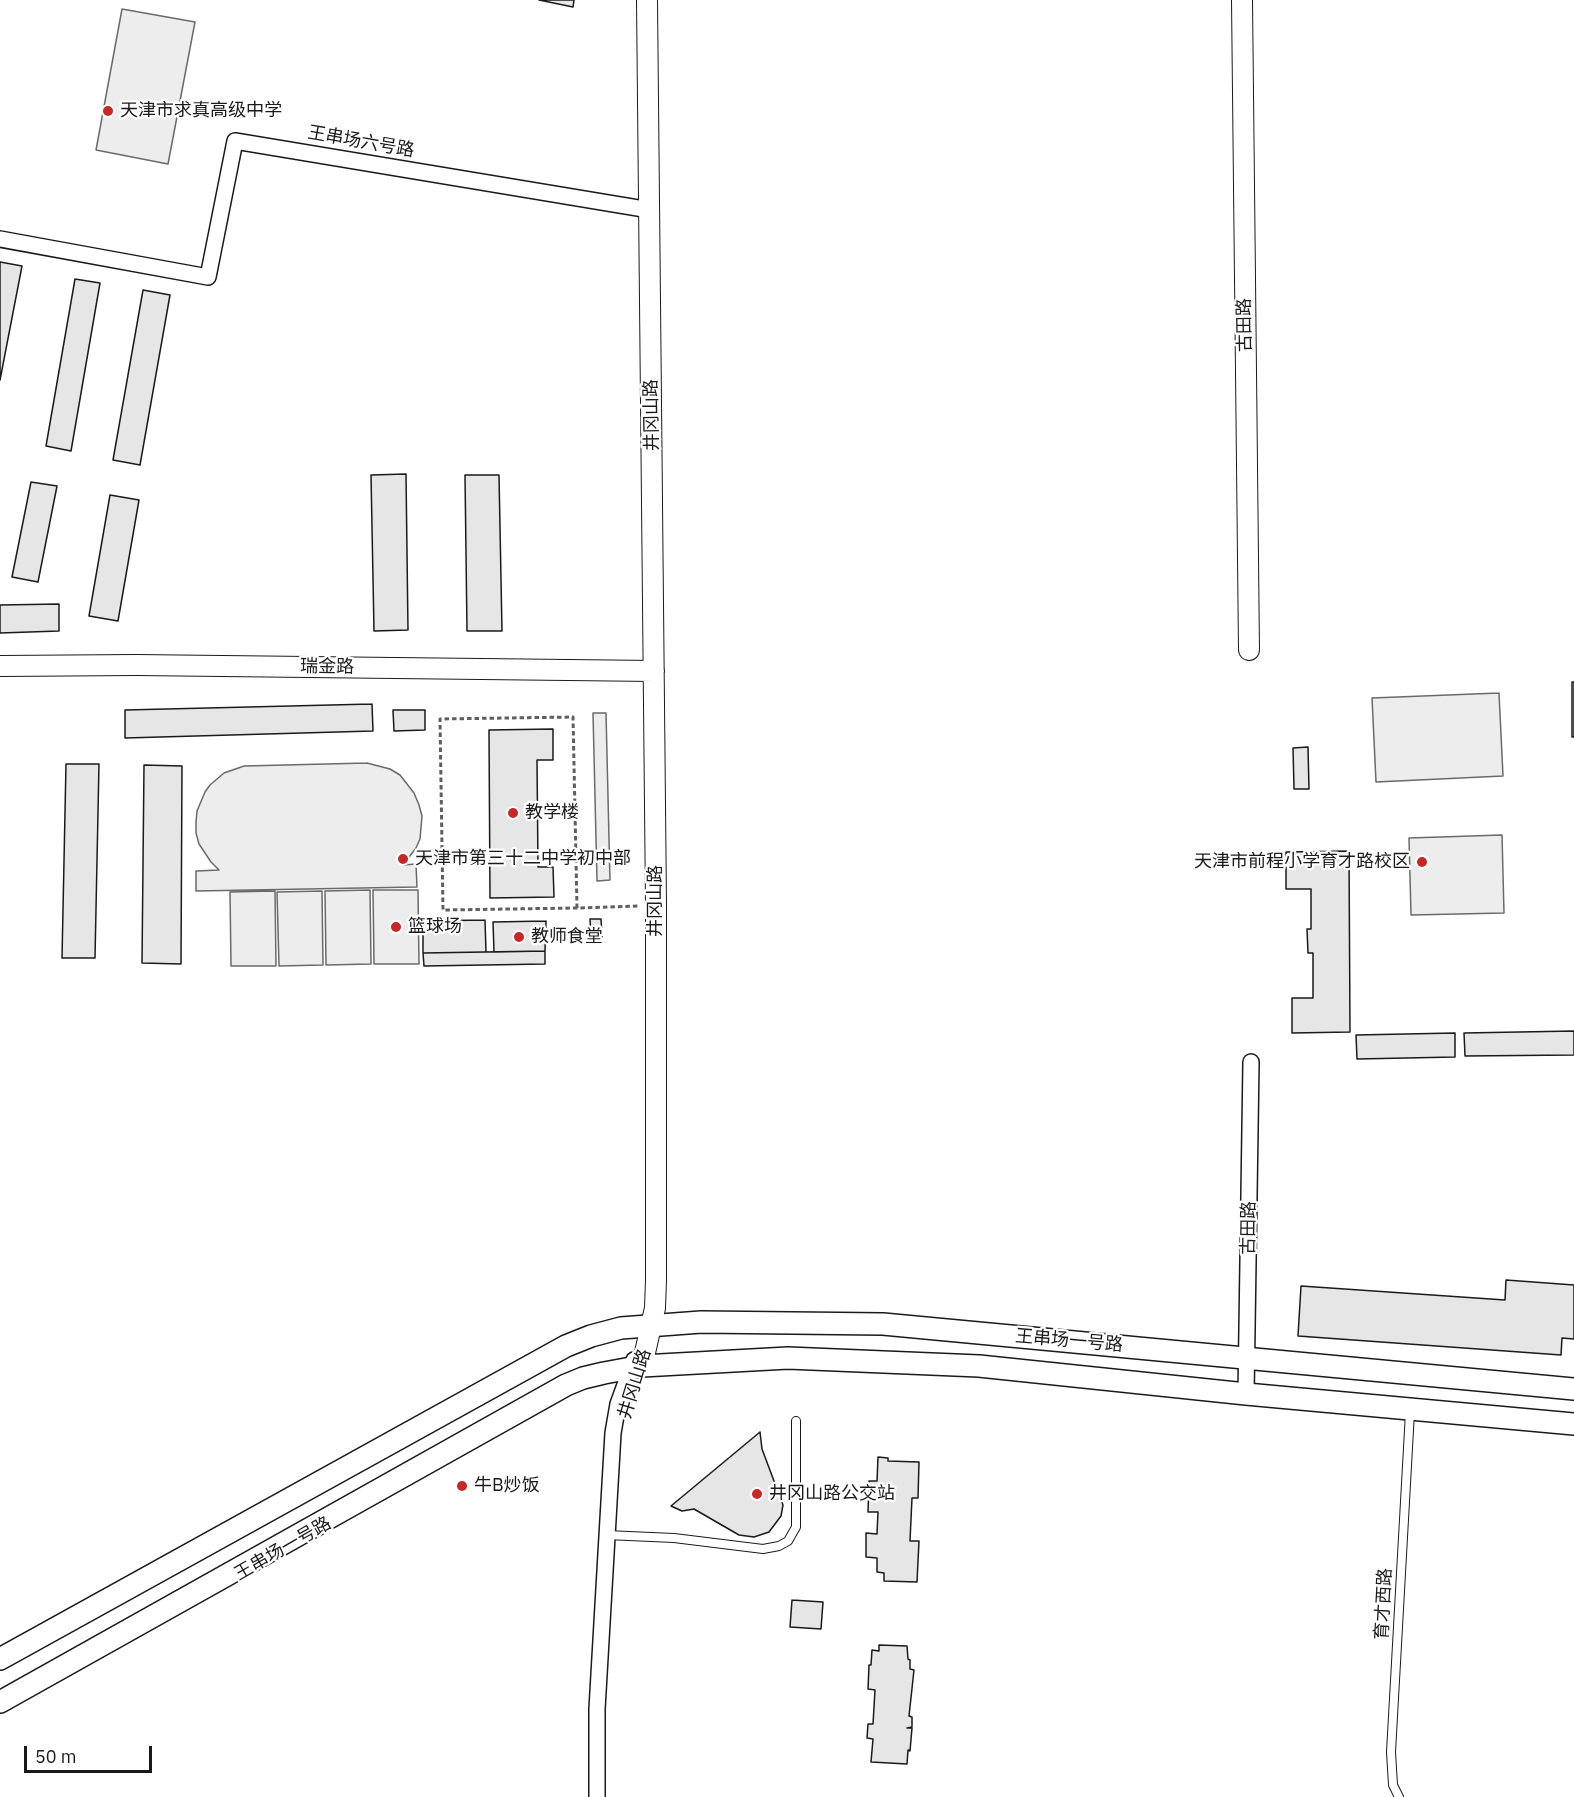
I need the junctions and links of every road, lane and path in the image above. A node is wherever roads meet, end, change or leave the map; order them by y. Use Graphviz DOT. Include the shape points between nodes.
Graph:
graph roads {
  1 [pos="640,0"];
  2 [pos="648,0"];
  3 [pos="1242,0"];
  4 [pos="646,210"];
  5 [pos="0,239"];
  6 [pos="1250,650"];
  7 [pos="0,666"];
  8 [pos="650,671"];
  9 [pos="647,906"];
  10 [pos="577,908"];
  11 [pos="1251,1062"];
  12 [pos="647,1325"];
  13 [pos="1248,1358"];
  14 [pos="709,1363"];
  15 [pos="637,1367"];
  16 [pos="566,1386"];
  17 [pos="1574,1389"];
  18 [pos="1246,1394"];
  19 [pos="1410,1410"];
  20 [pos="796,1421"];
  21 [pos="1574,1424"];
  22 [pos="610,1536"];
  23 [pos="0,1661"];
  24 [pos="0,1702"];
  25 [pos="0,1710"];
  26 [pos="597,1797"];
  27 [pos="603,1797"];
  28 [pos="1399,1797"];
  1 -- 4 [label="street, 井冈山路"];
  2 -- 4 [label="street, 井冈山路"];
  3 -- 6 [label="street, 古田路"];
  4 -- 5 [label="street, 王串场六号路" via="235,141 208,278"];
  4 -- 8 [label="street, 井冈山路"];
  7 -- 8 [label="street, 瑞金路" via="136,664"];
  8 -- 9 [label="street, 井冈山路"];
  8 -- 12 [label="street, 井冈山路" via="656,906 656,1245 655,1308"];
  9 -- 10 [label="path"];
  9 -- 12 [label="street, 井冈山路"];
  10 -- 10 [label="path" via="443,910 440,719 573,717"];
  11 -- 13 [label="street, 古田路"];
  12 -- 13 [label="main road, 王串场一号路" via="883,1324"];
  12 -- 15 [label="street, 井冈山路"];
  12 -- 23 [label="main road, 王串场一号路" via="621,1328 566,1346"];
  13 -- 17 [label="main road, 王串场一号路"];
  13 -- 18 [label="street, 古田路"];
  14 -- 15 [label="main road, 王串场一号路"];
  15 -- 16 [label="main road, 王串场一号路" via="604,1372"];
  15 -- 18 [label="main road, 王串场一号路" via="788,1358 874,1360 979,1366"];
  15 -- 22 [label="street, 井冈山路" via="618,1404 613,1433"];
  16 -- 24 [label="main road, 王串场一号路"];
  16 -- 25 [label="main road, 王串场一号路"];
  18 -- 19 [label="main road, 王串场一号路"];
  19 -- 21 [label="main road, 王串场一号路"];
  19 -- 28 [label="lane, 育才西路" via="1391,1752 1393,1785"];
  20 -- 22 [label="lane" via="796,1527 788,1541 763,1549 674,1538"];
  22 -- 26 [label="street, 井冈山路" via="597,1709"];
  22 -- 27 [label="street, 井冈山路"];
}
